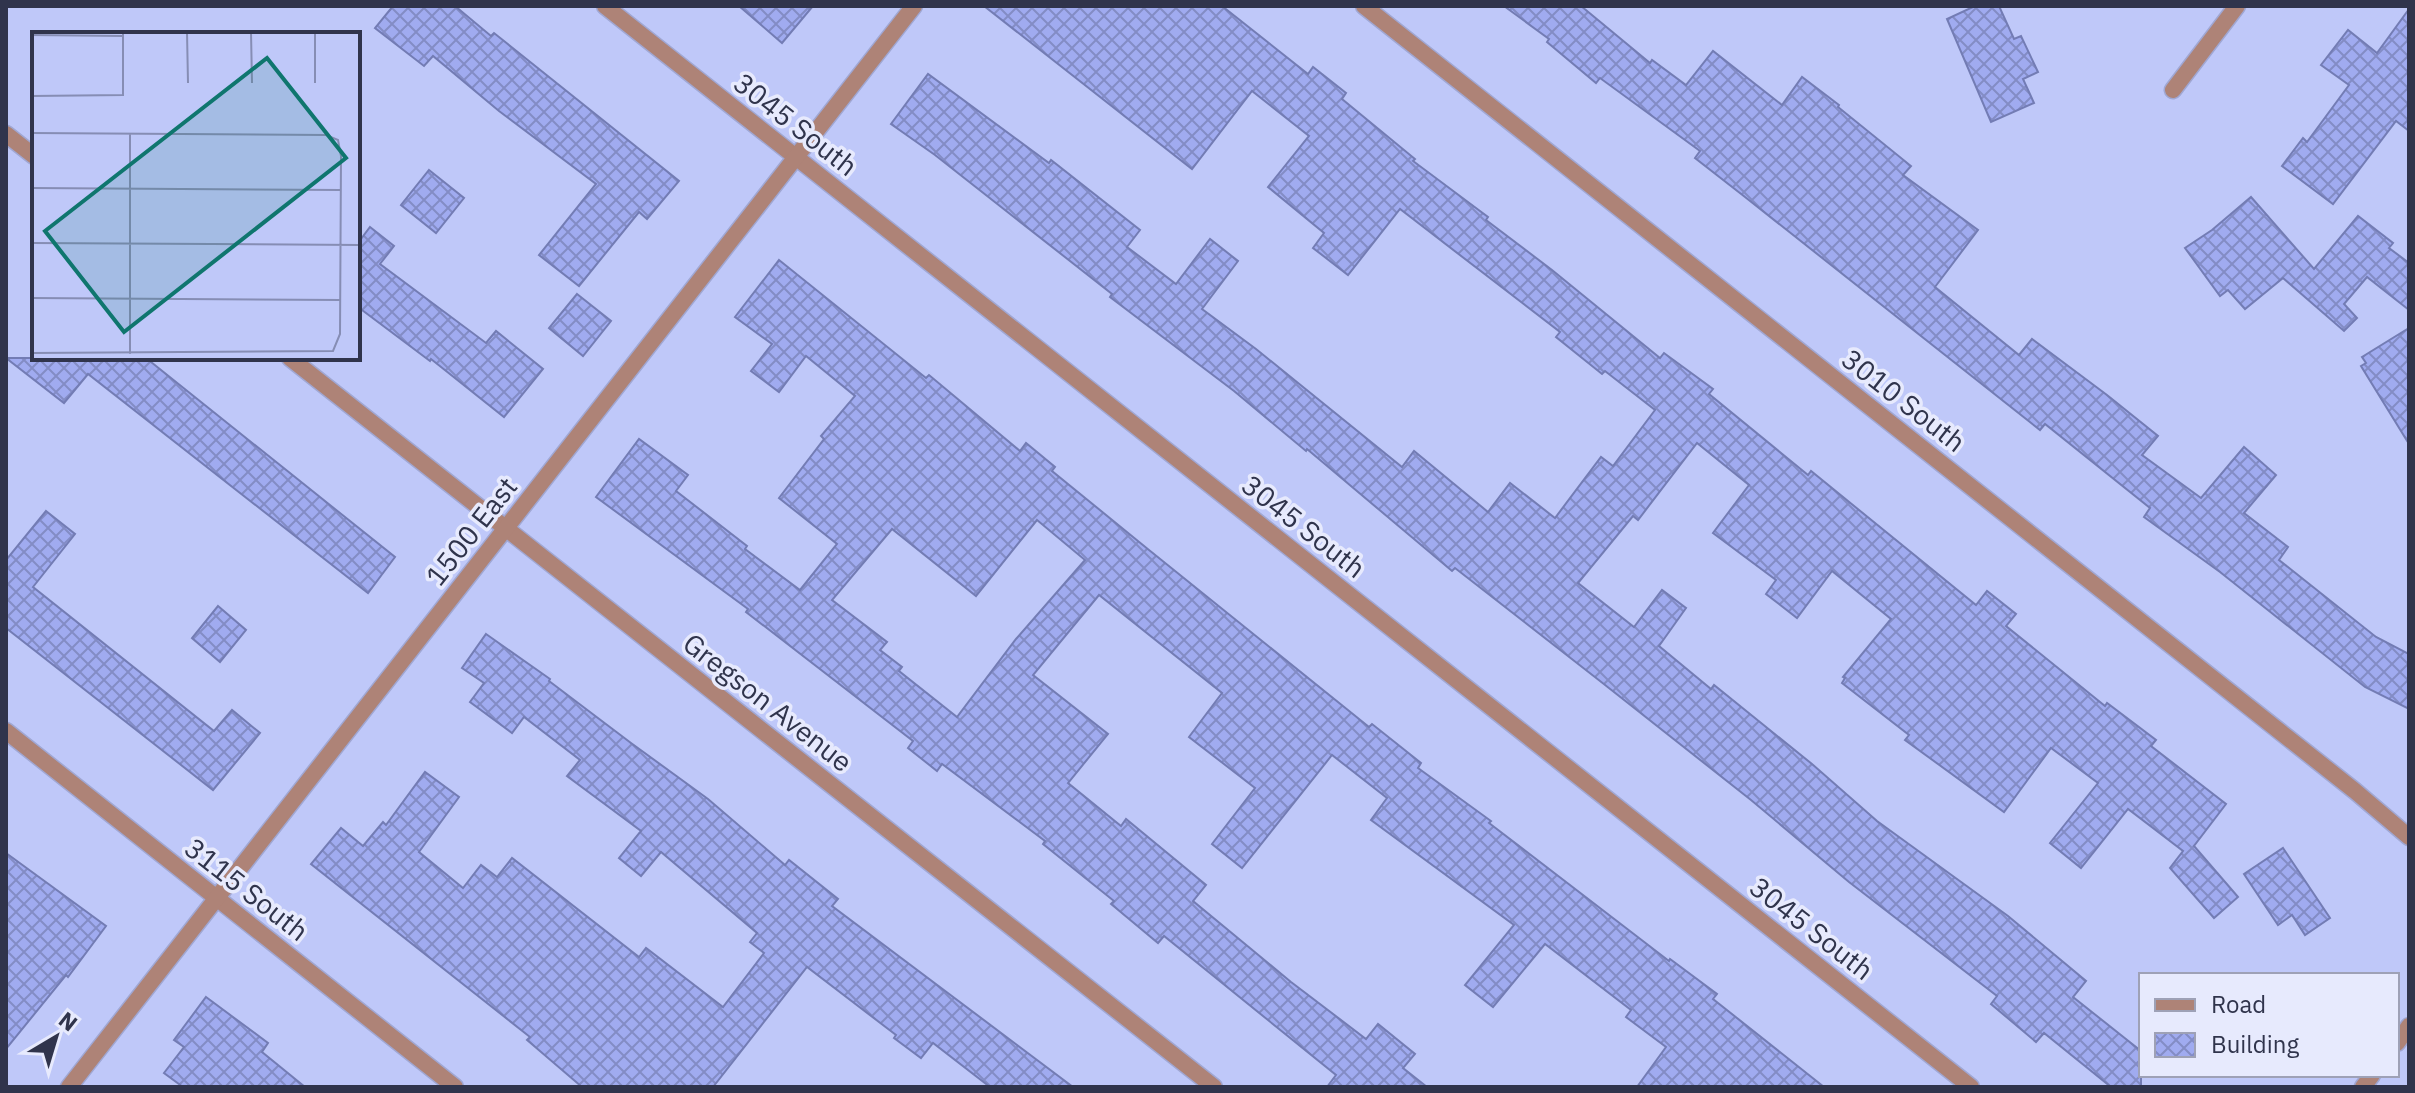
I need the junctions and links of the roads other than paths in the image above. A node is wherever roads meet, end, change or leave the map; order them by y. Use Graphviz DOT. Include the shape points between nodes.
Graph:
graph roads {
  1 [pos="605,6"];
  2 [pos="914,6"];
  3 [pos="1364,6"];
  4 [pos="2237,6"];
  5 [pos="2173,90"];
  6 [pos="6,134"];
  7 [pos="32,154"];
  8 [pos="796,157"];
  9 [pos="293,360"];
  10 [pos="506,528"];
  11 [pos="6,731"];
  12 [pos="2409,837"];
  13 [pos="217,898"];
  14 [pos="69,1087"];
  15 [pos="455,1087"];
  16 [pos="1214,1087"];
  17 [pos="1971,1087"];
  1 -- 8 [label="street, 3045 South"];
  2 -- 8 [label="street, 1500 East"];
  3 -- 12 [label="street, 3010 South"];
  4 -- 5 [label="street"];
  6 -- 7 [label="street"];
  8 -- 10 [label="street, 1500 East"];
  8 -- 17 [label="street, 3045 South"];
  9 -- 10 [label="street, Gregson Avenue"];
  10 -- 13 [label="street, 1500 East"];
  10 -- 16 [label="street, Gregson Avenue"];
  11 -- 13 [label="street, 3115 South"];
  13 -- 14 [label="street, 1500 East"];
  13 -- 15 [label="street, 3115 South"];
}
